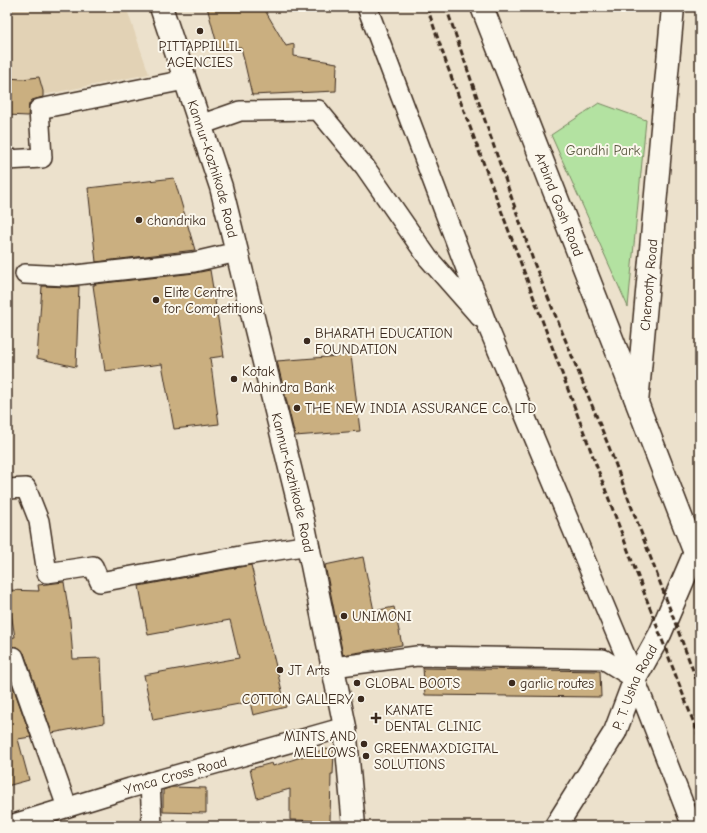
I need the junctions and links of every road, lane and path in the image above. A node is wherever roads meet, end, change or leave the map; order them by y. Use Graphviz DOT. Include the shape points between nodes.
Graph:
graph roads {
  1 [pos="161,7"];
  2 [pos="367,7"];
  3 [pos="482,7"];
  4 [pos="673,7"];
  5 [pos="185,80"];
  6 [pos="200,125"];
  7 [pos="7,160"];
  8 [pos="237,252"];
  9 [pos="25,274"];
  10 [pos="488,327"];
  11 [pos="637,402"];
  12 [pos="7,489"];
  13 [pos="309,546"];
  14 [pos="698,554"];
  15 [pos="7,658"];
  16 [pos="333,667"];
  17 [pos="635,679"];
  18 [pos="345,727"];
  19 [pos="150,782"];
  20 [pos="67,807"];
  21 [pos="7,826"];
  22 [pos="152,826"];
  23 [pos="354,826"];
  24 [pos="556,826"];
  25 [pos="692,826"];
  1 -- 5 [label="street, Kannur-Kozhikode Road"];
  2 -- 10 [label="street"];
  3 -- 11 [label="street, Arbind Gosh Road"];
  4 -- 11 [label="street, Cherootty Road"];
  5 -- 6 [label="street, Kannur-Kozhikode Road"];
  5 -- 7 [label="street" via="39,109 42,158"];
  6 -- 8 [label="street, Kannur-Kozhikode Road" via="221,188"];
  6 -- 10 [label="street" via="240,111 318,110 366,167 428,258"];
  8 -- 9 [label="street" via="194,262 67,276"];
  8 -- 13 [label="street, Kannur-Kozhikode Road"];
  10 -- 17 [label="street"];
  11 -- 14 [label="street, Cherootty Road"];
  12 -- 13 [label="street" via="26,488 39,521 47,572 93,566 100,582"];
  13 -- 16 [label="street, Kannur-Kozhikode Road"];
  14 -- 17 [label="street, P. T. Usha Road" via="660,634"];
  15 -- 20 [label="street" via="14,657"];
  16 -- 17 [label="street" via="417,656 603,659"];
  16 -- 18 [label="street, Kannur-Kozhikode Road"];
  17 -- 24 [label="street, P. T. Usha Road" via="615,732"];
  17 -- 25 [label="street"];
  18 -- 19 [label="street, Ymca Cross Road"];
  18 -- 23 [label="street, Kannur-Kozhikode Road"];
  19 -- 20 [label="street, Ymca Cross Road"];
  19 -- 22 [label="street"];
  20 -- 21 [label="street, Ymca Cross Road"];
}
